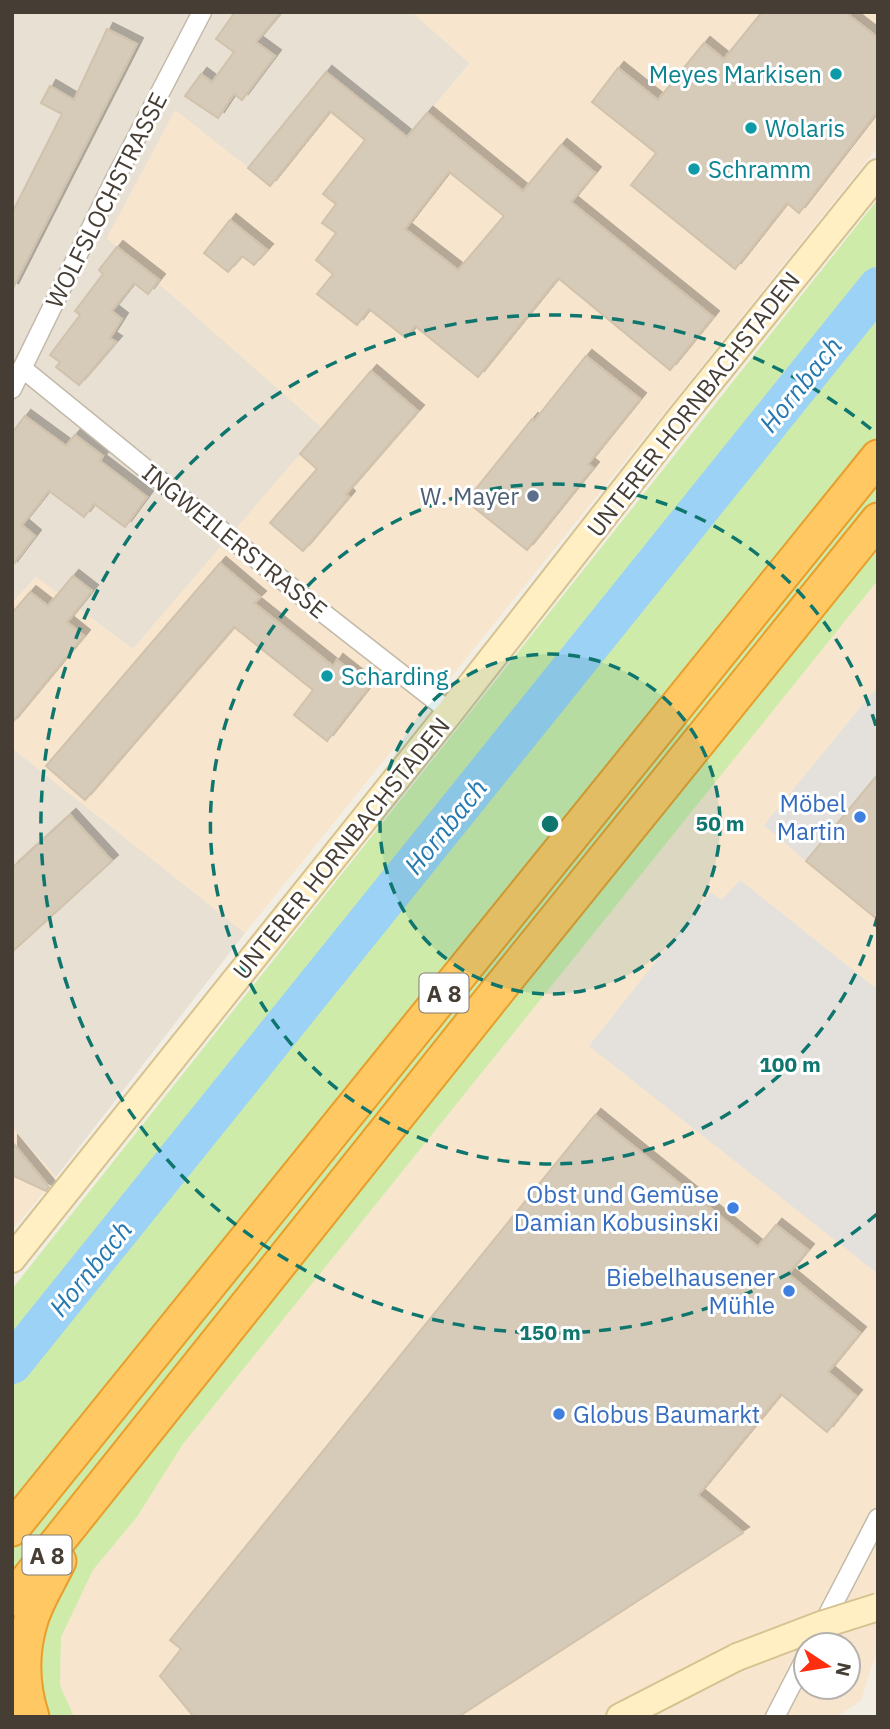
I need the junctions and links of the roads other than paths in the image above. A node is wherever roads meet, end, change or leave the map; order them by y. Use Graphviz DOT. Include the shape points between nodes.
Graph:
graph roads {
  1 [pos="202,12"];
  2 [pos="878,173"];
  3 [pos="22,368"];
  4 [pos="13,386"];
  5 [pos="878,457"];
  6 [pos="878,520"];
  7 [pos="450,712"];
  8 [pos="12,1259"];
  9 [pos="83,1512"];
  10 [pos="878,1518"];
  11 [pos="12,1529"];
  12 [pos="12,1599"];
  13 [pos="878,1607"];
  14 [pos="820,1631"];
  15 [pos="792,1684"];
  16 [pos="32,1717"];
  17 [pos="620,1717"];
  18 [pos="775,1717"];
  1 -- 3 [label="street, WOLFSLOCHSTRASSE"];
  2 -- 7 [label="street, UNTERER HORNBACHSTADEN"];
  3 -- 4 [label="street, WOLFSLOCHSTRASSE"];
  3 -- 7 [label="street, INGWEILERSTRASSE"];
  5 -- 11 [label="highway, A 8"];
  6 -- 9 [label="highway, A 8"];
  7 -- 8 [label="street, UNTERER HORNBACHSTADEN"];
  9 -- 12 [label="highway, A 8"];
  9 -- 16 [label="highway" via="31,1619 23,1665"];
  10 -- 14 [label="street"];
  13 -- 17 [label="street, bridge" via="737,1657"];
  15 -- 18 [label="street"];
}
